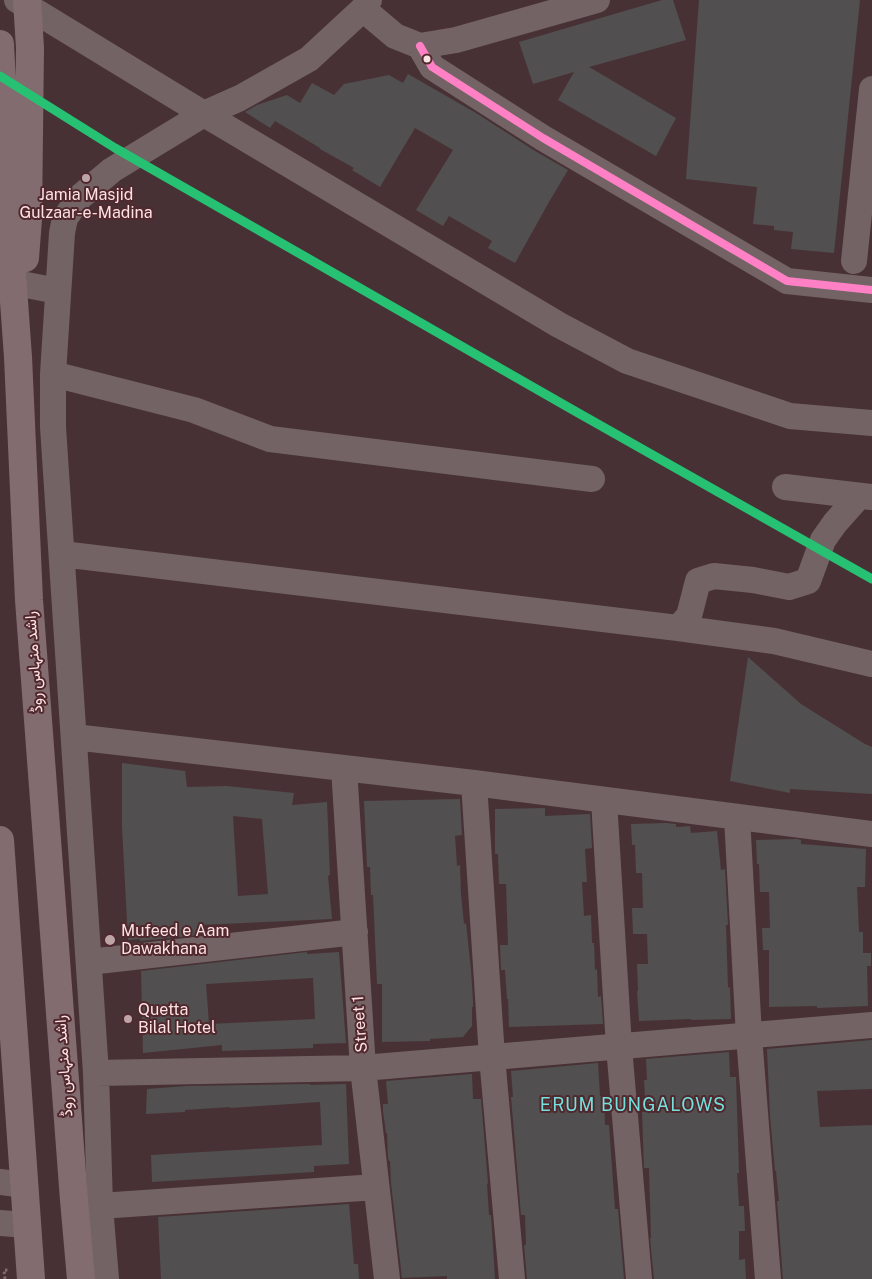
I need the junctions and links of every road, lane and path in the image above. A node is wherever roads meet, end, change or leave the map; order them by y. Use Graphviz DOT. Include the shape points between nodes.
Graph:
graph roads {
  1 [pos="17,0"];
  2 [pos="26,0"];
  3 [pos="597,0"];
  4 [pos="366,4"];
  5 [pos="0,44"];
  6 [pos="420,46"];
  7 [pos="872,89"];
  8 [pos="204,114"];
  9 [pos="854,261"];
  10 [pos="0,280"];
  11 [pos="58,290"];
  12 [pos="872,290"];
  13 [pos="18,357"];
  14 [pos="53,374"];
  15 [pos="872,424"];
  16 [pos="592,479"];
  17 [pos="785,487"];
  18 [pos="865,497"];
  19 [pos="62,554"];
  20 [pos="678,628"];
  21 [pos="872,664"];
  22 [pos="74,736"];
  23 [pos="344,768"];
  24 [pos="474,783"];
  25 [pos="604,800"];
  26 [pos="737,817"];
  27 [pos="872,834"];
  28 [pos="0,840"];
  29 [pos="354,932"];
  30 [pos="89,962"];
  31 [pos="872,1025"];
  32 [pos="749,1036"];
  33 [pos="619,1047"];
  34 [pos="492,1057"];
  35 [pos="363,1068"];
  36 [pos="96,1073"];
  37 [pos="12,1183"];
  38 [pos="376,1186"];
  39 [pos="74,1200"];
  40 [pos="100,1206"];
  41 [pos="0,1223"];
  42 [pos="27,1225"];
  43 [pos="4,1270"];
  44 [pos="5,1279"];
  45 [pos="31,1279"];
  46 [pos="80,1279"];
  47 [pos="106,1279"];
  48 [pos="387,1279"];
  49 [pos="512,1279"];
  50 [pos="639,1279"];
  51 [pos="768,1279"];
  1 -- 8 [label="street"];
  2 -- 13 [label="main road" via="30,48 28,219"];
  3 -- 6 [label="street" via="456,40"];
  4 -- 6 [label="street" via="395,36"];
  4 -- 8 [label="street" via="309,59 240,98"];
  5 -- 13 [label="main road, راشد منہاس روڈ"];
  6 -- 12 [label="street" via="432,67 544,138 787,281"];
  7 -- 9 [label="street"];
  8 -- 11 [label="street" via="112,170 71,207 62,233"];
  8 -- 15 [label="street" via="559,325 627,361 790,416"];
  10 -- 11 [label="street"];
  11 -- 14 [label="street"];
  13 -- 39 [label="main road, راشد منہاس روڈ" via="29,600"];
  14 -- 16 [label="street" via="194,410 270,439"];
  14 -- 19 [label="street" via="53,427"];
  17 -- 18 [label="street"];
  18 -- 20 [label="street" via="835,523 823,540 808,581 789,587 714,576 698,582 689,616"];
  19 -- 20 [label="street"];
  19 -- 22 [label="street"];
  20 -- 21 [label="street" via="774,641"];
  22 -- 23 [label="street"];
  22 -- 30 [label="street"];
  23 -- 24 [label="street"];
  23 -- 29 [label="street, Street 1"];
  24 -- 25 [label="street"];
  24 -- 34 [label="street"];
  25 -- 26 [label="street"];
  25 -- 33 [label="street"];
  26 -- 27 [label="street"];
  26 -- 32 [label="street"];
  28 -- 37 [label="main road"];
  29 -- 30 [label="street"];
  29 -- 35 [label="street, Street 1"];
  30 -- 36 [label="street"];
  31 -- 32 [label="street"];
  32 -- 33 [label="street"];
  32 -- 51 [label="street"];
  33 -- 34 [label="street"];
  33 -- 50 [label="street"];
  34 -- 35 [label="street"];
  34 -- 49 [label="street"];
  35 -- 36 [label="street"];
  35 -- 38 [label="street, Street 1"];
  36 -- 40 [label="street"];
  37 -- 42 [label="main road"];
  38 -- 40 [label="street"];
  38 -- 48 [label="street, Street 1"];
  39 -- 40 [label="street"];
  39 -- 46 [label="main road, راشد منہاس روڈ"];
  40 -- 47 [label="street"];
  41 -- 42 [label="street"];
  42 -- 45 [label="main road"];
  43 -- 44 [label="path"];
}
